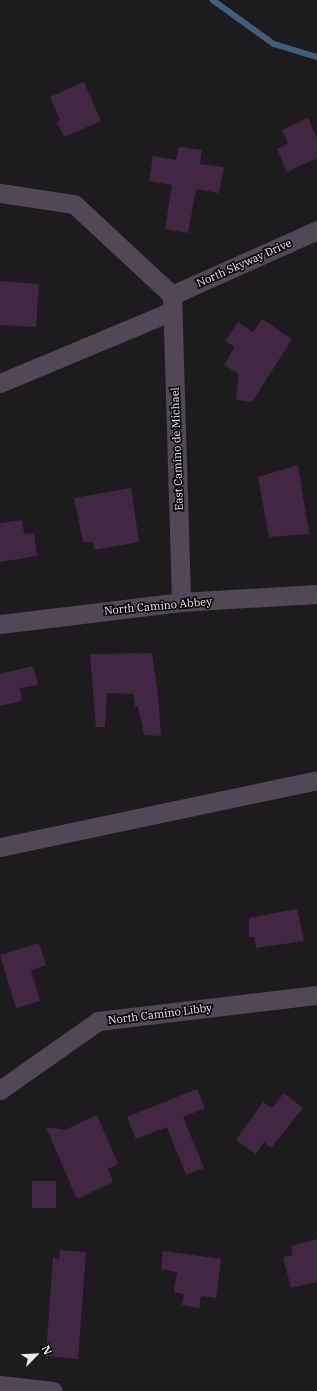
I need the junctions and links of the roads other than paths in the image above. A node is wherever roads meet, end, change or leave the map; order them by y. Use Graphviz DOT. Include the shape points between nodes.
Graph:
graph roads {
  1 [pos="0,194"];
  2 [pos="317,230"];
  3 [pos="172,303"];
  4 [pos="0,383"];
  5 [pos="317,594"];
  6 [pos="181,602"];
  7 [pos="0,624"];
  8 [pos="317,780"];
  9 [pos="0,848"];
  10 [pos="317,995"];
  11 [pos="0,1090"];
  12 [pos="0,1385"];
  13 [pos="53,1391"];
  1 -- 3 [label="street" via="74,204"];
  2 -- 3 [label="street, North Skyway Drive"];
  3 -- 4 [label="street, North Skyway Drive"];
  3 -- 6 [label="street, East Camino de Michael"];
  5 -- 6 [label="street, North Camino Abbey"];
  6 -- 7 [label="street, North Camino Abbey"];
  8 -- 9 [label="street"];
  10 -- 11 [label="street, North Camino Libby" via="98,1022"];
  12 -- 13 [label="street"];
}
